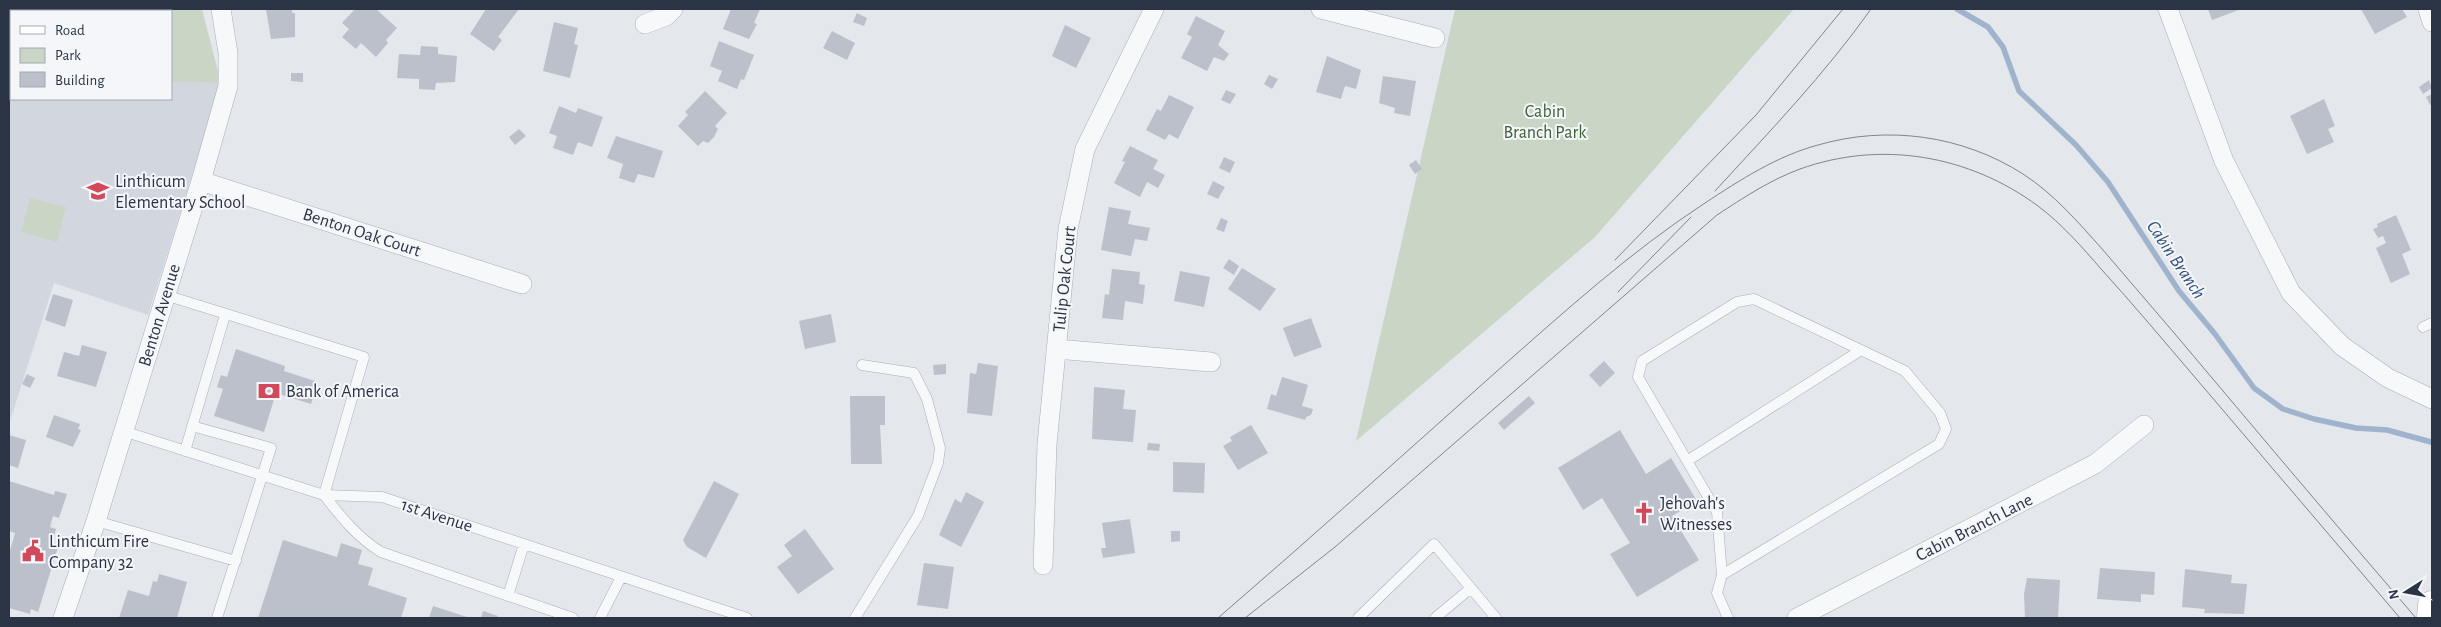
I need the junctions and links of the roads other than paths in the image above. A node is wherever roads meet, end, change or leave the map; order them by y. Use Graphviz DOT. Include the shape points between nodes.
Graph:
graph roads {
  1 [pos="221,9"];
  2 [pos="673,9"];
  3 [pos="1154,9"];
  4 [pos="1321,9"];
  5 [pos="2168,9"];
  6 [pos="2428,9"];
  7 [pos="2432,22"];
  8 [pos="644,24"];
  9 [pos="1435,38"];
  10 [pos="201,181"];
  11 [pos="522,284"];
  12 [pos="164,295"];
  13 [pos="225,315"];
  14 [pos="1056,349"];
  15 [pos="1861,350"];
  16 [pos="1211,362"];
  17 [pos="862,365"];
  18 [pos="2432,399"];
  19 [pos="2144,425"];
  20 [pos="192,426"];
  21 [pos="123,431"];
  22 [pos="185,452"];
  23 [pos="1687,461"];
  24 [pos="262,475"];
  25 [pos="324,495"];
  26 [pos="96,521"];
  27 [pos="524,544"];
  28 [pos="236,561"];
  29 [pos="1043,565"];
  30 [pos="1722,574"];
  31 [pos="621,577"];
  32 [pos="1471,588"];
  33 [pos="508,596"];
  34 [pos="2432,605"];
  35 [pos="63,618"];
  36 [pos="217,618"];
  37 [pos="574,618"];
  38 [pos="600,618"];
  39 [pos="747,618"];
  40 [pos="855,618"];
  41 [pos="1360,618"];
  42 [pos="1435,618"];
  43 [pos="1496,618"];
  44 [pos="1728,618"];
  45 [pos="1797,618"];
  46 [pos="2431,618"];
  1 -- 10 [label="street, Benton Avenue" via="228,53 228,86"];
  2 -- 8 [label="street" via="666,16"];
  3 -- 14 [label="street, Tulip Oak Court" via="1085,149 1068,229"];
  4 -- 9 [label="street"];
  5 -- 18 [label="street" via="2224,161 2290,293 2342,346 2388,378"];
  6 -- 7 [label="street"];
  10 -- 11 [label="street, Benton Oak Court"];
  10 -- 12 [label="street, Benton Avenue"];
  12 -- 13 [label="lane"];
  12 -- 21 [label="street, Benton Avenue"];
  13 -- 20 [label="lane"];
  13 -- 25 [label="lane" via="364,357"];
  14 -- 16 [label="street"];
  14 -- 29 [label="street, Tulip Oak Court" via="1047,444"];
  15 -- 23 [label="lane"];
  15 -- 23 [label="lane" via="1754,299 1736,302 1642,361 1638,377"];
  15 -- 30 [label="lane" via="1905,371 1940,412 1946,429 1939,444"];
  17 -- 40 [label="lane" via="914,373 927,399 940,448 938,463 918,516"];
  19 -- 45 [label="street, Cabin Branch Lane" via="2095,464"];
  20 -- 22 [label="lane"];
  20 -- 24 [label="lane" via="271,448"];
  21 -- 22 [label="lane, 1st Avenue"];
  21 -- 26 [label="street, Benton Avenue"];
  22 -- 24 [label="lane, 1st Avenue"];
  23 -- 30 [label="lane" via="1717,512"];
  24 -- 25 [label="lane, 1st Avenue"];
  24 -- 28 [label="lane"];
  25 -- 27 [label="lane, 1st Avenue" via="382,497"];
  25 -- 33 [label="lane" via="347,525 381,552"];
  26 -- 28 [label="lane"];
  26 -- 35 [label="street, Benton Avenue"];
  27 -- 31 [label="lane, 1st Avenue"];
  27 -- 33 [label="lane"];
  28 -- 36 [label="lane"];
  30 -- 44 [label="lane" via="1717,593"];
  31 -- 38 [label="lane"];
  31 -- 39 [label="lane, 1st Avenue"];
  32 -- 41 [label="lane" via="1434,544"];
  32 -- 42 [label="lane"];
  32 -- 43 [label="lane"];
  33 -- 37 [label="lane"];
  34 -- 46 [label="main road"];
}
